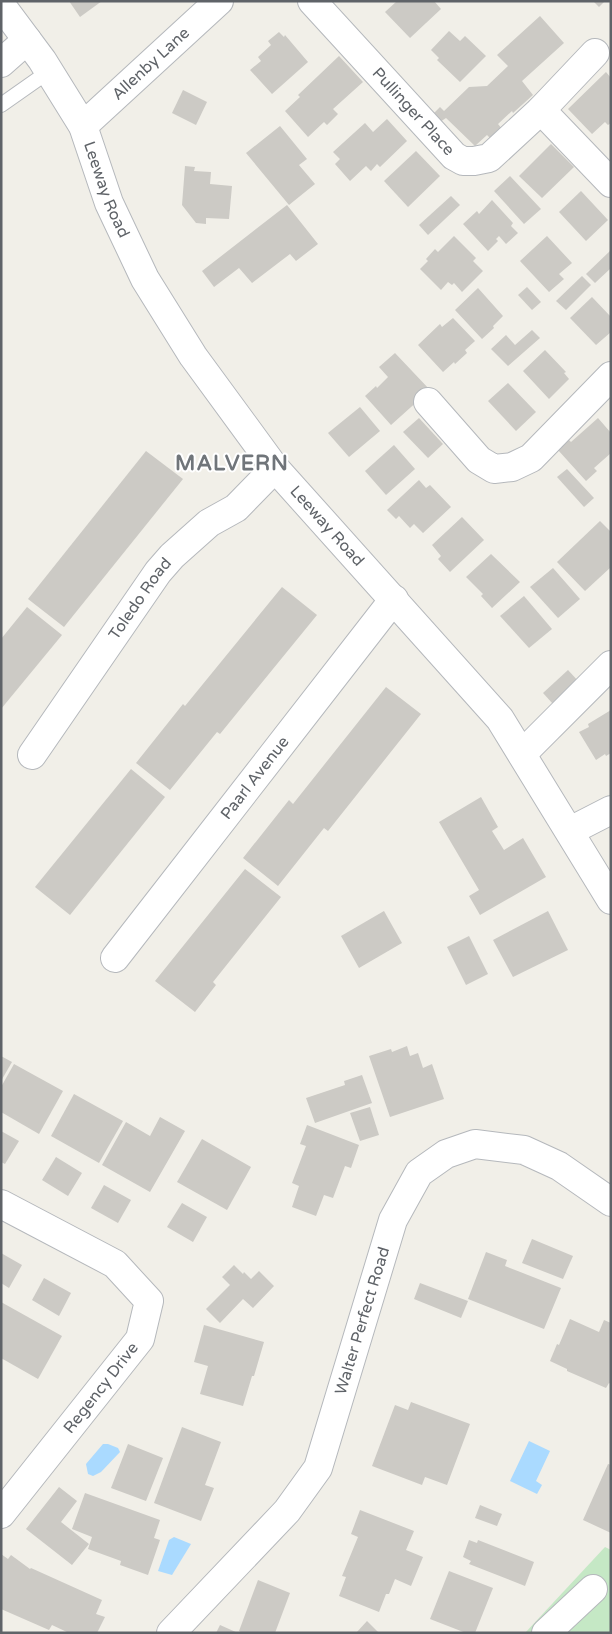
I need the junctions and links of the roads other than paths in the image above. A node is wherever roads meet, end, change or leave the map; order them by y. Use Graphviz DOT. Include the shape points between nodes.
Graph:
graph roads {
  1 [pos="219,1"];
  2 [pos="312,1"];
  3 [pos="1,5"];
  4 [pos="27,40"];
  5 [pos="595,53"];
  6 [pos="1,63"];
  7 [pos="48,72"];
  8 [pos="1,105"];
  9 [pos="541,110"];
  10 [pos="82,126"];
  11 [pos="611,183"];
  12 [pos="611,376"];
  13 [pos="428,402"];
  14 [pos="275,468"];
  15 [pos="394,599"];
  16 [pos="611,665"];
  17 [pos="522,754"];
  18 [pos="32,755"];
  19 [pos="611,810"];
  20 [pos="570,831"];
  21 [pos="611,900"];
  22 [pos="114,958"];
  23 [pos="608,1193"];
  24 [pos="1,1204"];
  25 [pos="1,1514"];
  26 [pos="593,1589"];
  27 [pos="171,1633"];
  28 [pos="546,1633"];
  1 -- 10 [label="street, Allenby Lane"];
  2 -- 9 [label="street, Pullinger Place" via="454,156 463,161 488,158"];
  3 -- 4 [label="street, Leeway Road"];
  4 -- 6 [label="street"];
  4 -- 7 [label="street, Leeway Road"];
  5 -- 9 [label="street"];
  7 -- 8 [label="lane"];
  7 -- 10 [label="street, Leeway Road"];
  9 -- 11 [label="street"];
  10 -- 14 [label="street, Leeway Road" via="109,203 144,280"];
  12 -- 13 [label="street" via="531,458 512,467 494,468 479,460"];
  14 -- 15 [label="street, Leeway Road"];
  14 -- 18 [label="street, Toledo Road" via="236,508 209,523 158,572"];
  15 -- 17 [label="street, Leeway Road" via="500,719"];
  15 -- 22 [label="street, Paarl Avenue"];
  16 -- 17 [label="street"];
  17 -- 20 [label="street, Leeway Road"];
  19 -- 20 [label="street"];
  20 -- 21 [label="street, Leeway Road"];
  23 -- 27 [label="street, Walter Perfect Road" via="524,1150 474,1144 446,1154 419,1174 393,1220 318,1468 287,1511"];
  24 -- 25 [label="street, Regency Drive" via="115,1264 149,1301 140,1339"];
  26 -- 28 [label="street"];
}
